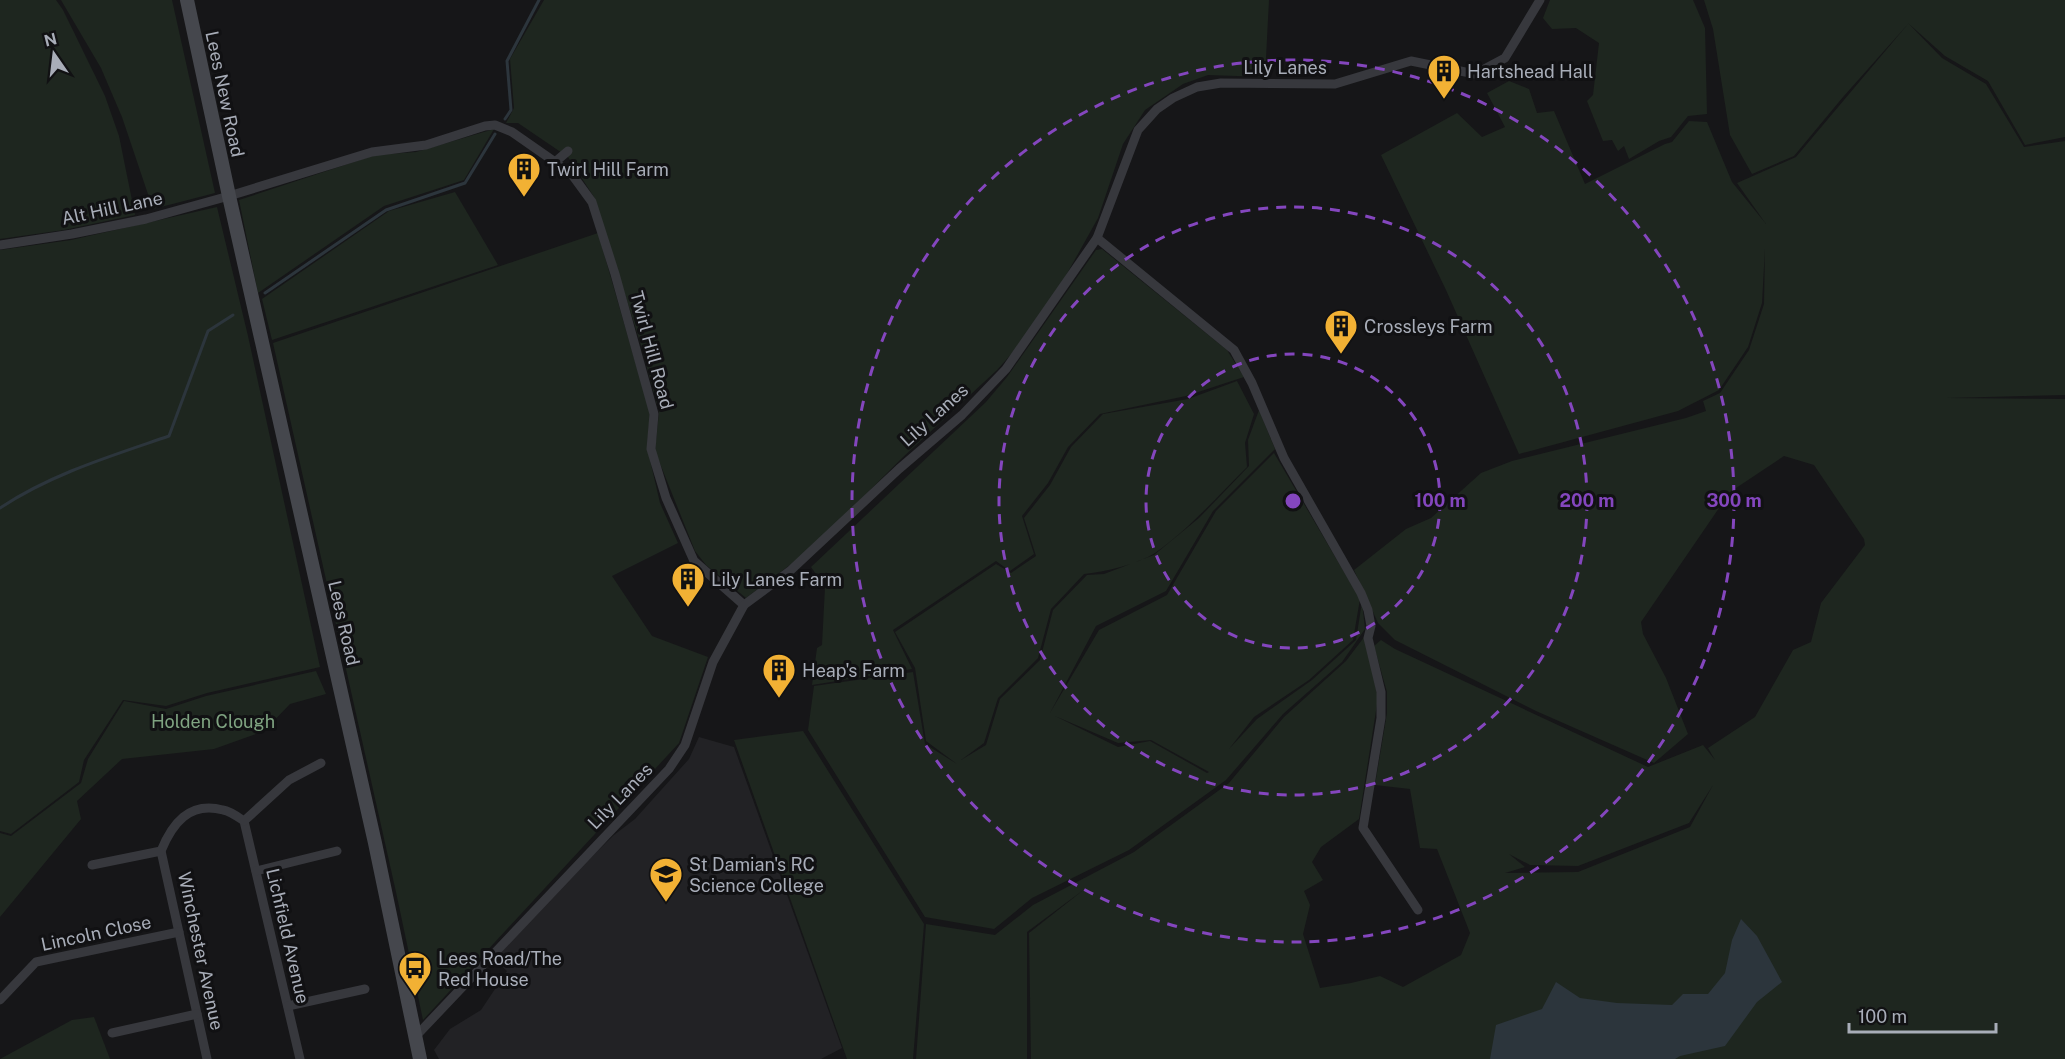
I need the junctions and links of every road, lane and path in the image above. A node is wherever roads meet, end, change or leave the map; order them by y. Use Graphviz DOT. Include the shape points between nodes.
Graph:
graph roads {
  1 [pos="187,0"];
  2 [pos="1540,0"];
  3 [pos="568,151"];
  4 [pos="555,162"];
  5 [pos="229,196"];
  6 [pos="1097,238"];
  7 [pos="0,245"];
  8 [pos="744,606"];
  9 [pos="321,763"];
  10 [pos="244,821"];
  11 [pos="161,851"];
  12 [pos="337,851"];
  13 [pos="92,865"];
  14 [pos="256,871"];
  15 [pos="1418,910"];
  16 [pos="179,933"];
  17 [pos="365,989"];
  18 [pos="0,1000"];
  19 [pos="288,1006"];
  20 [pos="197,1014"];
  21 [pos="112,1033"];
  22 [pos="416,1036"];
  23 [pos="207,1059"];
  24 [pos="300,1059"];
  25 [pos="420,1059"];
  1 -- 5 [label="main road, Lees New Road"];
  2 -- 6 [label="street, Lily Lanes" via="1505,58 1475,74 1411,61 1335,84 1221,83 1197,87 1173,98 1138,130"];
  3 -- 4 [label="street"];
  4 -- 5 [label="street, Twirl Hill Road" via="495,124 426,146 372,152"];
  4 -- 8 [label="street, Twirl Hill Road" via="573,176 591,202 615,274 654,414 651,449 666,498 694,561"];
  5 -- 7 [label="street, Alt Hill Lane" via="112,226"];
  5 -- 22 [label="main road, Lees Road"];
  6 -- 8 [label="street, Lily Lanes" via="1006,369 962,415 898,469 792,570"];
  6 -- 15 [label="street" via="1234,350 1284,458 1361,593 1368,610 1368,638 1381,692 1381,718 1363,828"];
  8 -- 22 [label="street, Lily Lanes" via="713,662 685,745 669,769"];
  9 -- 10 [label="street" via="289,780"];
  10 -- 11 [label="street" via="223,810 204,808 185,815 169,831"];
  10 -- 14 [label="street, Lichfield Avenue"];
  11 -- 13 [label="street"];
  11 -- 16 [label="street, Winchester Avenue"];
  12 -- 14 [label="street"];
  14 -- 19 [label="street, Lichfield Avenue"];
  16 -- 18 [label="street, Lincoln Close" via="36,962"];
  16 -- 20 [label="street, Winchester Avenue"];
  17 -- 19 [label="street"];
  19 -- 24 [label="street, Lichfield Avenue"];
  20 -- 21 [label="street"];
  20 -- 23 [label="street, Winchester Avenue"];
  22 -- 25 [label="main road, Lees Road"];
}
